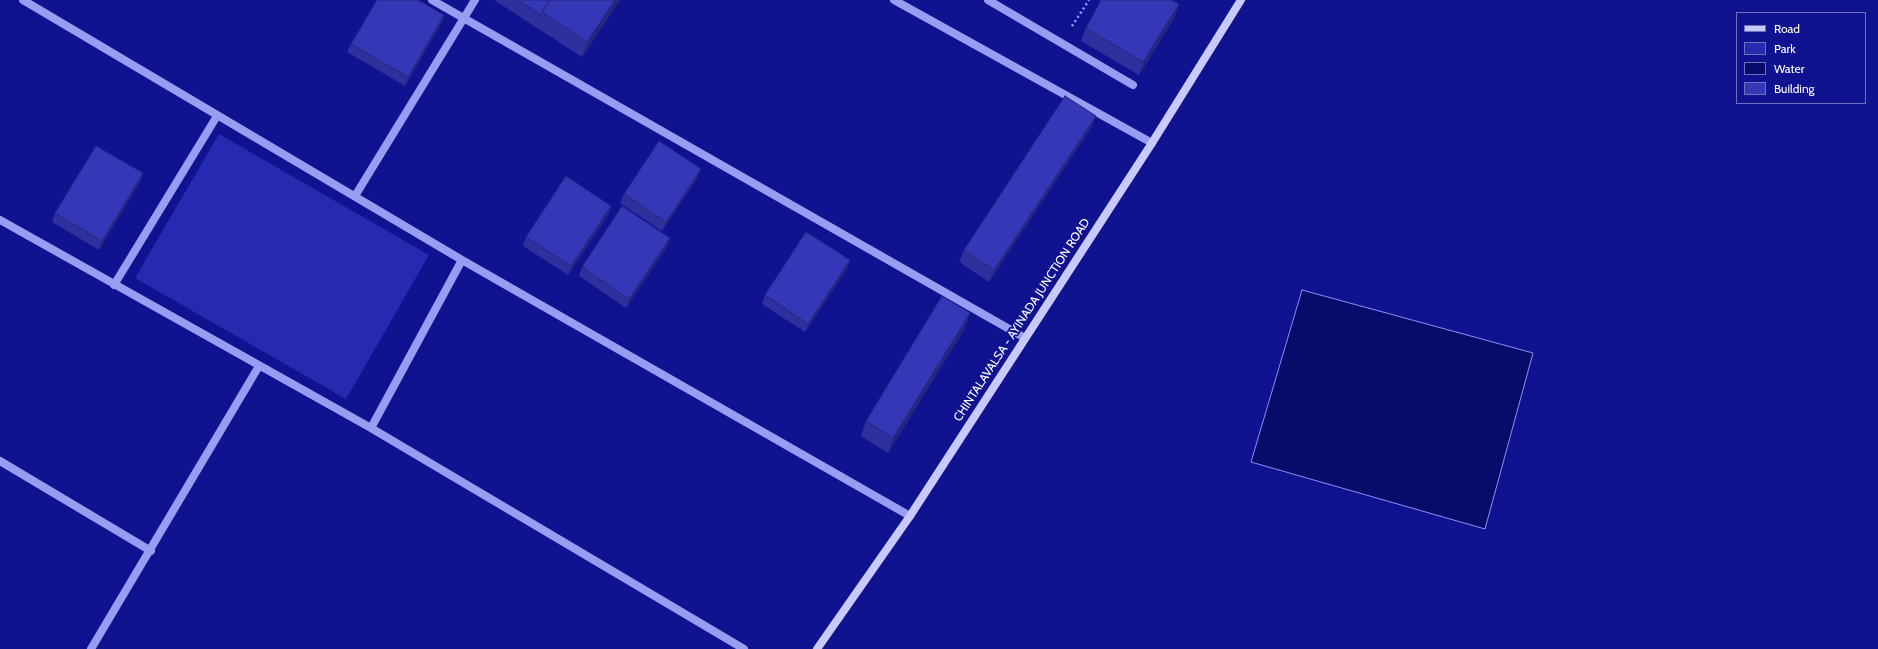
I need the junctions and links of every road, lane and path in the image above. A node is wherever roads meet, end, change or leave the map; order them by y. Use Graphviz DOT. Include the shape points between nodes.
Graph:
graph roads {
  1 [pos="23,0"];
  2 [pos="432,0"];
  3 [pos="475,0"];
  4 [pos="894,0"];
  5 [pos="988,0"];
  6 [pos="1089,0"];
  7 [pos="1240,0"];
  8 [pos="464,18"];
  9 [pos="1061,42"];
  10 [pos="1133,85"];
  11 [pos="217,116"];
  12 [pos="1152,143"];
  13 [pos="355,196"];
  14 [pos="0,220"];
  15 [pos="462,260"];
  16 [pos="114,285"];
  17 [pos="1025,338"];
  18 [pos="259,366"];
  19 [pos="371,428"];
  20 [pos="0,461"];
  21 [pos="910,516"];
  22 [pos="151,551"];
  23 [pos="92,649"];
  24 [pos="744,649"];
  25 [pos="817,649"];
  1 -- 11 [label="street"];
  2 -- 8 [label="street"];
  3 -- 8 [label="street"];
  4 -- 12 [label="street"];
  5 -- 9 [label="street"];
  6 -- 9 [label="path"];
  7 -- 12 [label="main road, CHINTALAVALSA - AYINADA JUNCTION ROAD"];
  8 -- 13 [label="street"];
  8 -- 17 [label="street"];
  9 -- 10 [label="street"];
  11 -- 13 [label="street"];
  11 -- 16 [label="street"];
  12 -- 17 [label="main road, CHINTALAVALSA - AYINADA JUNCTION ROAD"];
  13 -- 15 [label="street"];
  14 -- 16 [label="street"];
  15 -- 19 [label="street"];
  15 -- 21 [label="street"];
  16 -- 18 [label="street"];
  17 -- 21 [label="main road, CHINTALAVALSA - AYINADA JUNCTION ROAD"];
  18 -- 19 [label="street"];
  18 -- 22 [label="street"];
  19 -- 24 [label="street"];
  20 -- 22 [label="street"];
  21 -- 25 [label="main road, CHINTALAVALSA - AYINADA JUNCTION ROAD"];
  22 -- 23 [label="street"];
}
